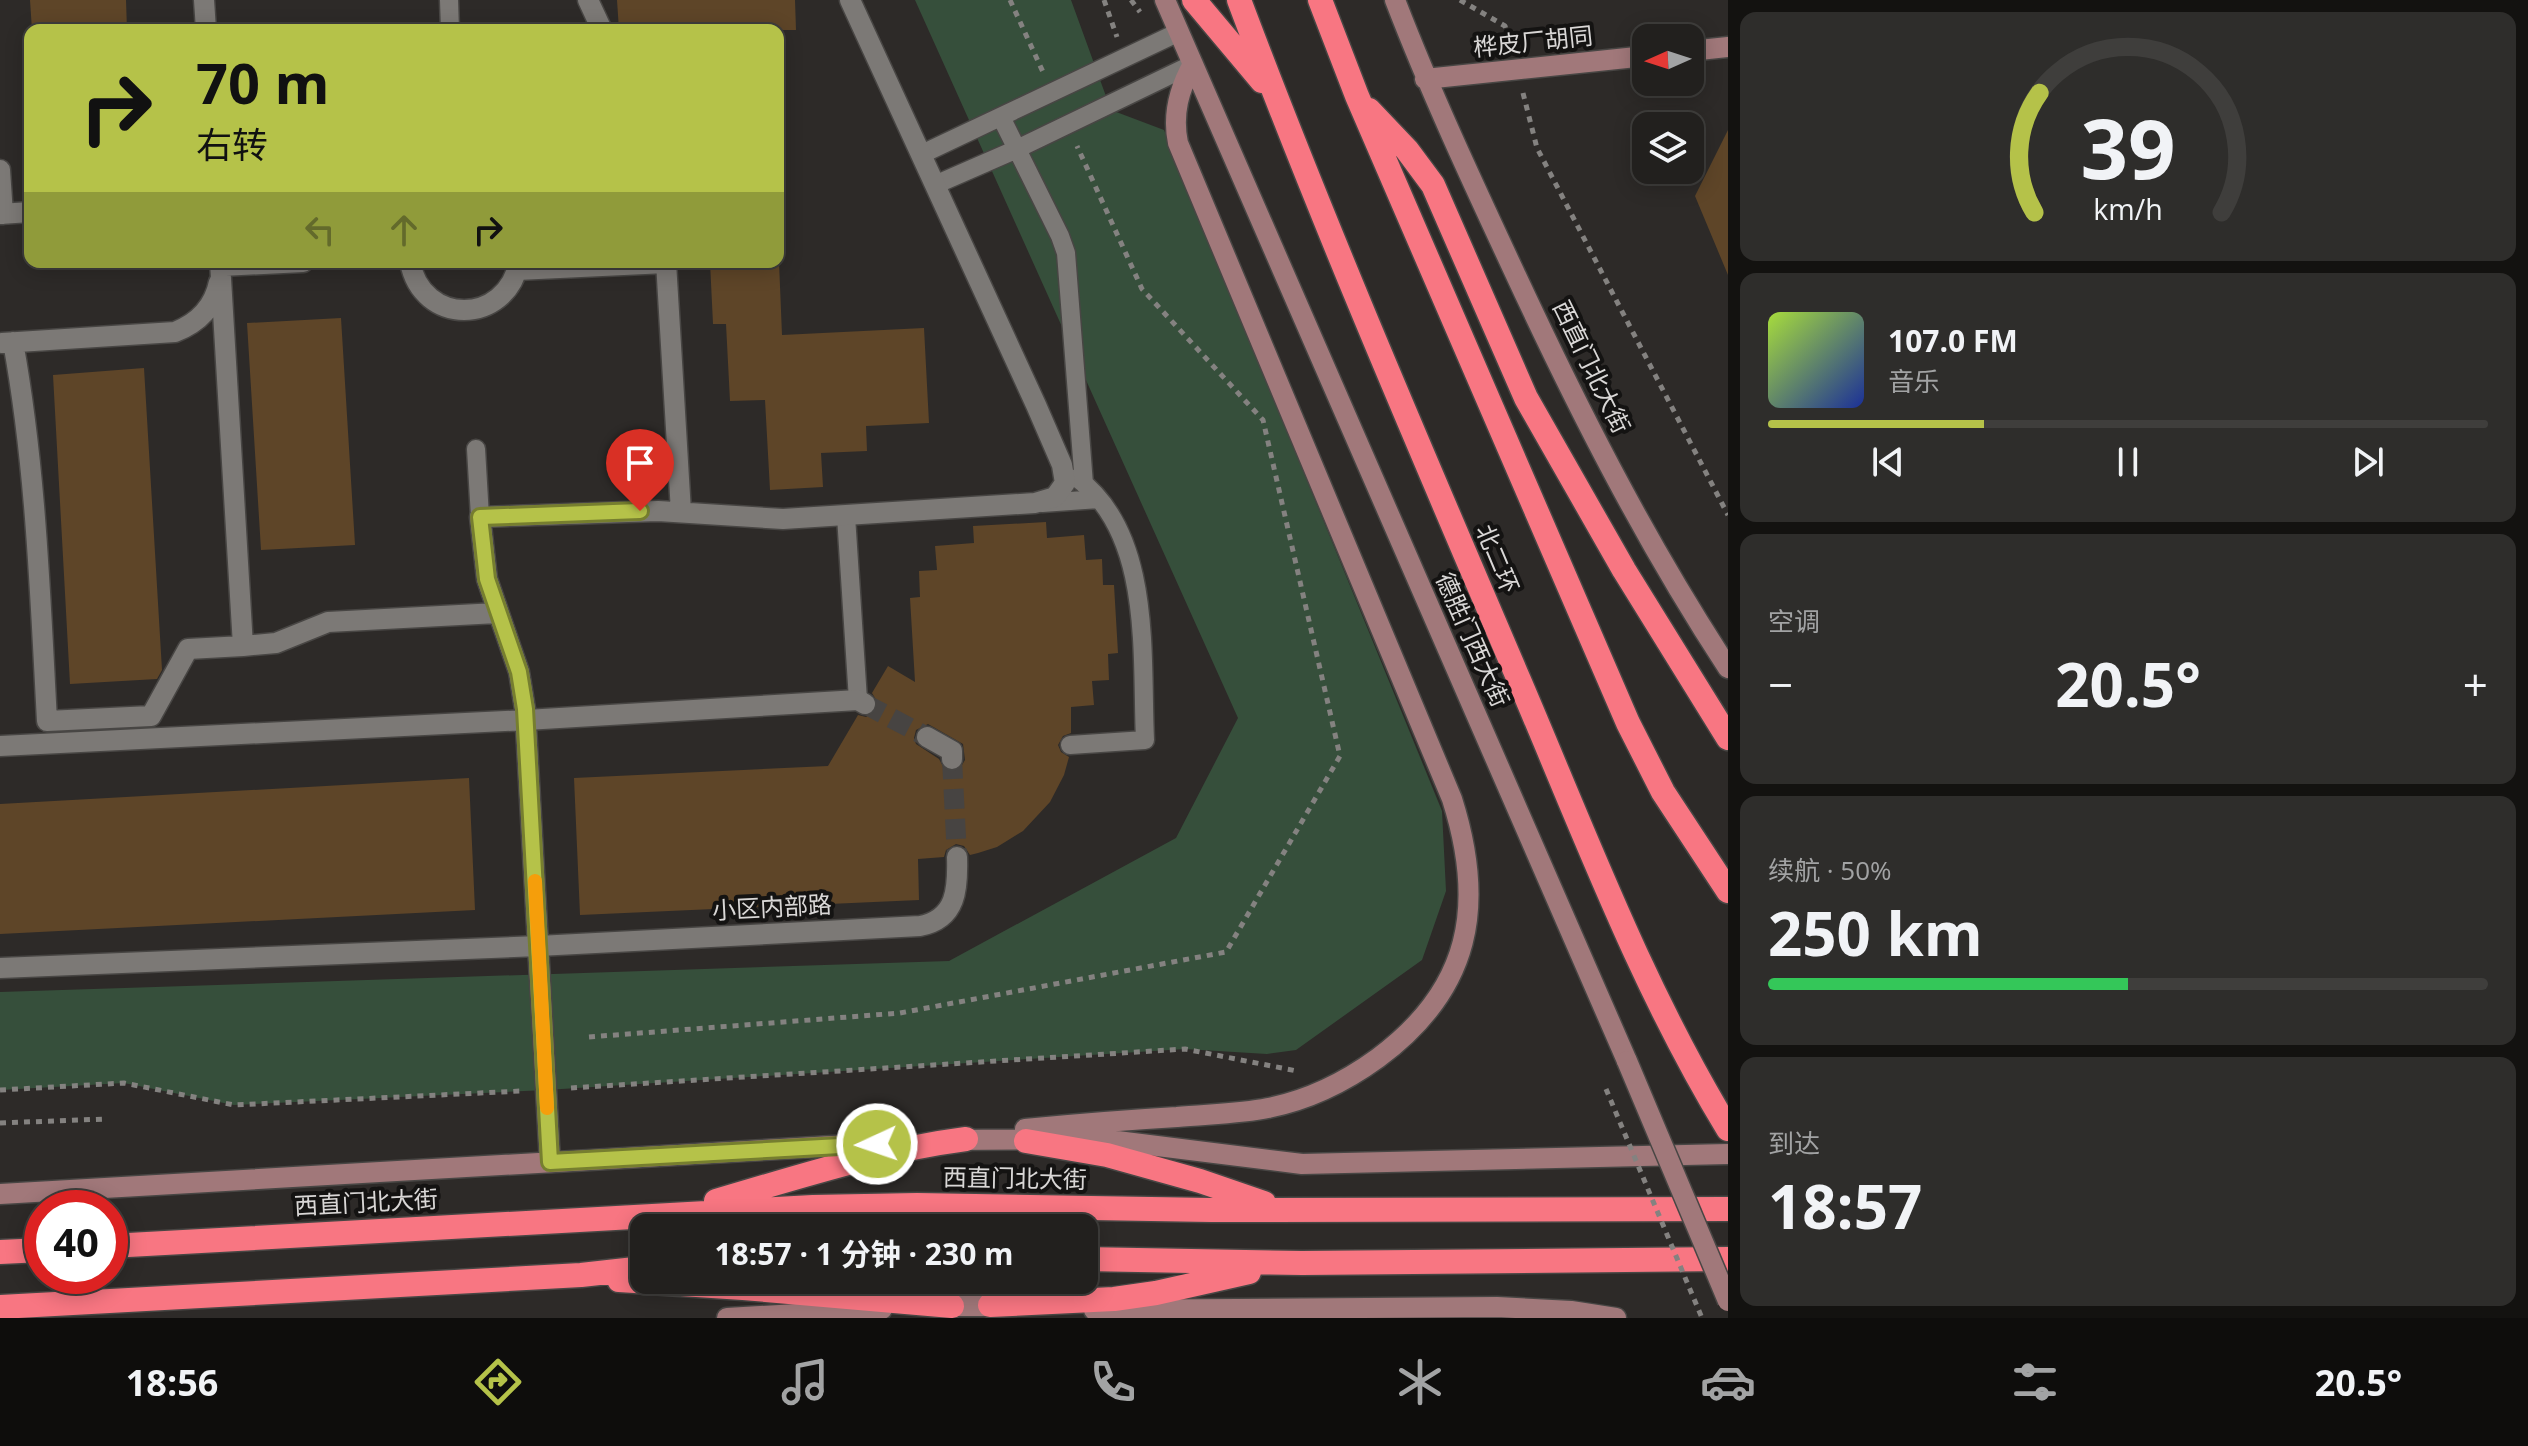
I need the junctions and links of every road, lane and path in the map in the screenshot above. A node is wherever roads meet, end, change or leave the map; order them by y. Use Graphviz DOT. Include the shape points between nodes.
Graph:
graph roads {
  1 [pos="204,0"];
  2 [pos="449,0"];
  3 [pos="588,0"];
  4 [pos="850,0"];
  5 [pos="1010,0"];
  6 [pos="1165,0"];
  7 [pos="1194,0"];
  8 [pos="1239,0"];
  9 [pos="1320,0"];
  10 [pos="1395,0"];
  11 [pos="1460,0"];
  12 [pos="206,24"];
  13 [pos="450,24"];
  14 [pos="599,24"];
  15 [pos="1179,32"];
  16 [pos="1728,47"];
  17 [pos="1704,50"];
  18 [pos="1632,58"];
  19 [pos="1193,64"];
  20 [pos="1517,70"];
  21 [pos="1425,79"];
  22 [pos="1052,92"];
  23 [pos="1357,96"];
  24 [pos="1275,97"];
  25 [pos="1001,117"];
  26 [pos="1068,125"];
  27 [pos="1017,149"];
  28 [pos="922,154"];
  29 [pos="0,170"];
  30 [pos="937,184"];
  31 [pos="24,212"];
  32 [pos="2,214"];
  33 [pos="220,268"];
  34 [pos="220,268"];
  35 [pos="412,268"];
  36 [pos="517,268"];
  37 [pos="666,268"];
  38 [pos="7,342"];
  39 [pos="476,449"];
  40 [pos="1060,458"];
  41 [pos="1084,484"];
  42 [pos="1099,499"];
  43 [pos="1031,503"];
  44 [pos="681,512"];
  45 [pos="1728,515"];
  46 [pos="846,516"];
  47 [pos="480,517"];
  48 [pos="497,613"];
  49 [pos="243,646"];
  50 [pos="1728,668"];
  51 [pos="862,702"];
  52 [pos="526,720"];
  53 [pos="927,737"];
  54 [pos="1728,738"];
  55 [pos="1070,745"];
  56 [pos="0,746"];
  57 [pos="957,753"];
  58 [pos="957,857"];
  59 [pos="1728,891"];
  60 [pos="538,946"];
  61 [pos="0,968"];
  62 [pos="589,1037"];
  63 [pos="1346,1080"];
  64 [pos="1606,1088"];
  65 [pos="0,1090"];
  66 [pos="546,1090"];
  67 [pos="106,1119"];
  68 [pos="0,1123"];
  69 [pos="1728,1129"];
  70 [pos="966,1139"];
  71 [pos="1026,1141"];
  72 [pos="1728,1154"];
  73 [pos="550,1162"];
  74 [pos="0,1194"];
  75 [pos="1298,1209"];
  76 [pos="1728,1209"];
  77 [pos="642,1214"];
  78 [pos="659,1214"];
  79 [pos="630,1215"];
  80 [pos="128,1245"];
  81 [pos="24,1251"];
  82 [pos="0,1252"];
  83 [pos="1098,1259"];
  84 [pos="1728,1259"];
  85 [pos="1322,1262"];
  86 [pos="630,1270"];
  87 [pos="581,1275"];
  88 [pos="1728,1301"];
  89 [pos="990,1305"];
  90 [pos="952,1306"];
  91 [pos="0,1307"];
  92 [pos="1126,1310"];
  93 [pos="727,1318"];
  94 [pos="1158,1318"];
  95 [pos="1616,1318"];
  96 [pos="1702,1318"];
  1 -- 12 [label="street"];
  2 -- 13 [label="lane"];
  3 -- 14 [label="street"];
  4 -- 28 [label="street"];
  5 -- 22 [label="path"];
  6 -- 15 [label="street, 德胜门西大街"];
  7 -- 24 [label="highway"];
  8 -- 24 [label="highway, 北二环"];
  9 -- 23 [label="highway"];
  10 -- 21 [label="street"];
  11 -- 20 [label="path" via="1505,26"];
  15 -- 19 [label="street, 德胜门西大街"];
  15 -- 22 [label="lane"];
  16 -- 17 [label="street"];
  18 -- 20 [label="street, 桦皮厂胡同"];
  19 -- 26 [label="lane"];
  19 -- 63 [label="street" via="1178,102 1178,143 1422,723 1458,816 1466,853 1466,930 1448,983 1406,1035"];
  19 -- 88 [label="street, 德胜门西大街, bridge"];
  20 -- 21 [label="street, 桦皮厂胡同"];
  20 -- 45 [label="path" via="1537,148"];
  21 -- 50 [label="street, 西直门北大街" via="1582,417"];
  22 -- 25 [label="lane"];
  23 -- 54 [label="highway" via="1433,185 1526,398"];
  23 -- 59 [label="highway" via="1628,723 1669,803"];
  24 -- 69 [label="highway, 北二环" via="1626,931 1676,1038"];
  25 -- 27 [label="lane"];
  25 -- 28 [label="lane"];
  26 -- 27 [label="lane"];
  26 -- 62 [label="path" via="1142,289 1263,420 1340,756 1226,952 900,1013"];
  27 -- 30 [label="lane"];
  27 -- 41 [label="lane" via="1066,253"];
  28 -- 30 [label="street"];
  29 -- 32 [label="street"];
  30 -- 40 [label="street"];
  31 -- 32 [label="street"];
  33 -- 38 [label="street" via="211,305 175,332"];
  34 -- 49 [label="street"];
  35 -- 36 [label="street" via="430,299 462,310 484,307 498,298"];
  37 -- 44 [label="street"];
  38 -- 49 [label="street" via="26,410 47,721 151,716 188,649"];
  39 -- 47 [label="lane"];
  40 -- 41 [label="lane"];
  40 -- 43 [label="street" via="1065,483 1060,493"];
  41 -- 42 [label="lane"];
  42 -- 43 [label="lane"];
  42 -- 55 [label="lane" via="1133,566 1145,740"];
  43 -- 46 [label="street"];
  44 -- 46 [label="street" via="778,519"];
  44 -- 47 [label="street"];
  46 -- 51 [label="lane"];
  47 -- 48 [label="street" via="484,566"];
  48 -- 49 [label="street" via="334,621 276,643"];
  48 -- 52 [label="street" via="520,677"];
  51 -- 52 [label="street"];
  52 -- 56 [label="street"];
  52 -- 60 [label="street"];
  53 -- 57 [label="street"];
  58 -- 60 [label="street, 小区内部路" via="954,901 942,918 926,925"];
  60 -- 61 [label="street, 小区内部路"];
  60 -- 66 [label="street"];
  63 -- 66 [label="path" via="1185,1049"];
  63 -- 70 [label="street" via="1268,1108 1059,1125"];
  64 -- 96 [label="path, bridge"];
  65 -- 66 [label="path" via="124,1083 234,1105"];
  66 -- 73 [label="street"];
  67 -- 68 [label="path"];
  70 -- 71 [label="street"];
  70 -- 73 [label="street, 西直门北大街"];
  70 -- 77 [label="highway" via="926,1144 712,1202"];
  71 -- 72 [label="street" via="1119,1141 1302,1164"];
  71 -- 75 [label="highway" via="1107,1155"];
  73 -- 74 [label="street, 西直门北大街"];
  75 -- 76 [label="highway, 西直门北大街"];
  75 -- 78 [label="highway, 西直门北大街" via="869,1205"];
  79 -- 80 [label="highway, 西直门北大街"];
  81 -- 82 [label="highway"];
  83 -- 85 [label="highway"];
  84 -- 85 [label="highway"];
  85 -- 89 [label="highway" via="1114,1299"];
  86 -- 87 [label="highway"];
  87 -- 90 [label="highway"];
  87 -- 91 [label="highway"];
  89 -- 90 [label="street"];
  89 -- 92 [label="street"];
  90 -- 93 [label="street"];
  92 -- 94 [label="street"];
  92 -- 95 [label="street" via="1497,1307"];
}
